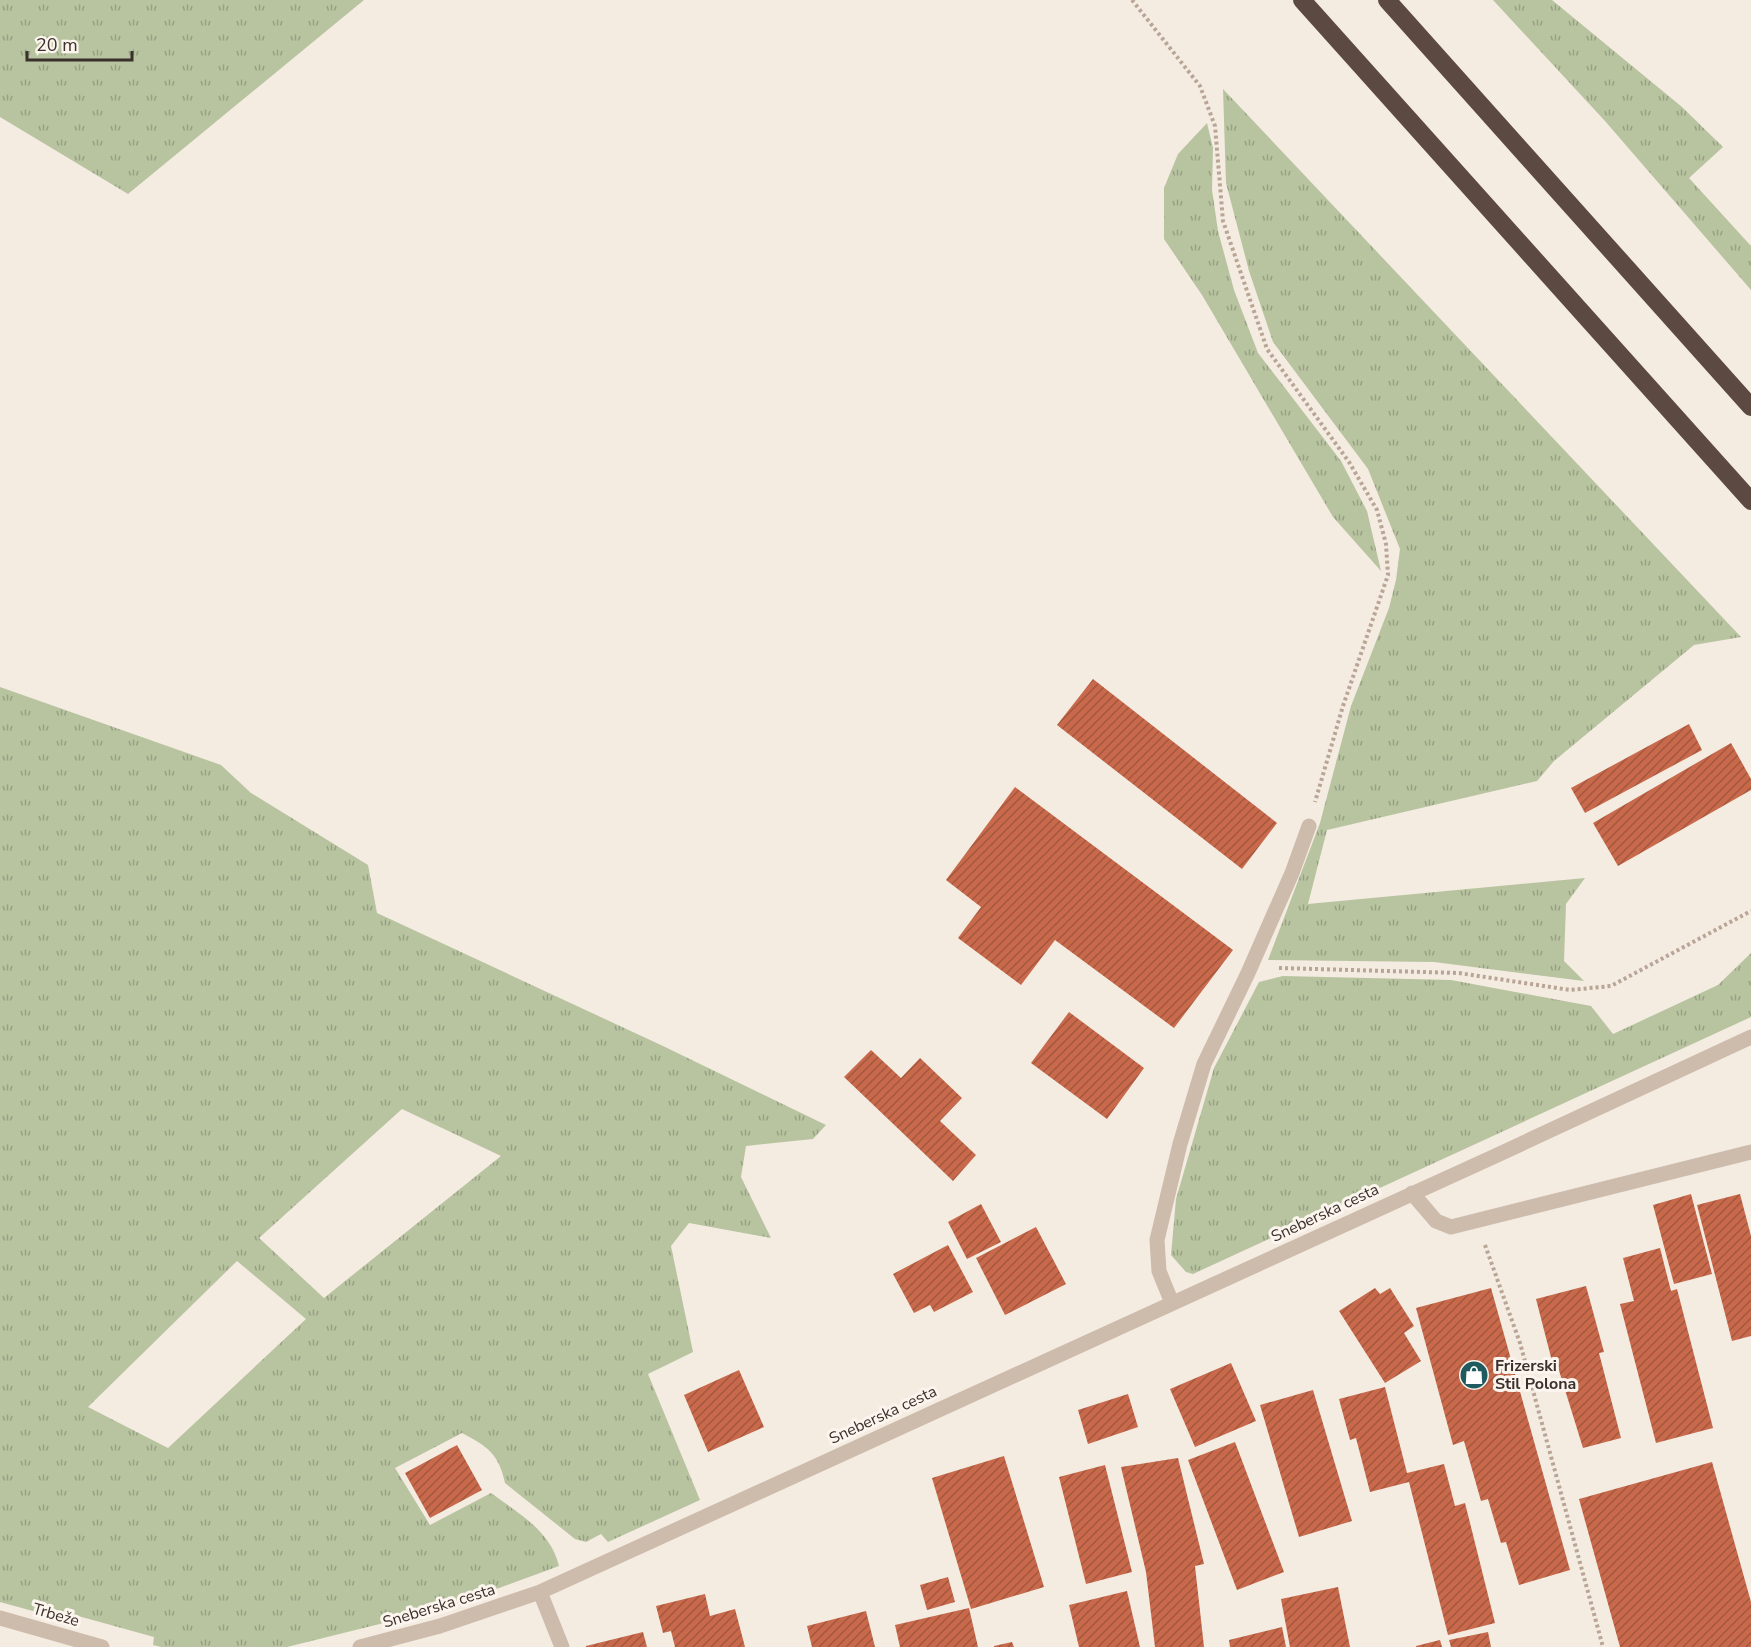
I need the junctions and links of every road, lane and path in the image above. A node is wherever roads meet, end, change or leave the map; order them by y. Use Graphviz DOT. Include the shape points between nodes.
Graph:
graph roads {
  1 [pos="1132,0"];
  2 [pos="1302,0"];
  3 [pos="1387,0"];
  4 [pos="1751,407"];
  5 [pos="1751,501"];
  6 [pos="1309,826"];
  7 [pos="1751,911"];
  8 [pos="1248,972"];
  9 [pos="1751,1037"];
  10 [pos="1751,1152"];
  11 [pos="1412,1193"];
  12 [pos="1476,1220"];
  13 [pos="1172,1303"];
  14 [pos="540,1592"];
  15 [pos="0,1618"];
  16 [pos="377,1645"];
  17 [pos="102,1647"];
  18 [pos="360,1647"];
  19 [pos="562,1647"];
  20 [pos="1603,1647"];
  1 -- 6 [label="path" via="1200,86 1215,126 1223,221 1267,349 1349,462 1377,510 1386,544 1388,575 1342,706"];
  2 -- 5 [label="highway"];
  3 -- 4 [label="highway"];
  6 -- 8 [label="street"];
  7 -- 8 [label="path" via="1611,986 1570,990 1436,973 1285,967"];
  8 -- 13 [label="street" via="1204,1064 1163,1208 1157,1240 1160,1271"];
  9 -- 11 [label="street, Sneberska cesta"];
  10 -- 12 [label="street"];
  11 -- 12 [label="street" via="1440,1223 1451,1227"];
  11 -- 13 [label="street, Sneberska cesta"];
  12 -- 20 [label="path" via="1520,1343"];
  13 -- 14 [label="street, Sneberska cesta"];
  14 -- 16 [label="street, Sneberska cesta"];
  14 -- 19 [label="street"];
  15 -- 17 [label="street, Trbeže"];
  16 -- 18 [label="street, Sneberska cesta"];
}
